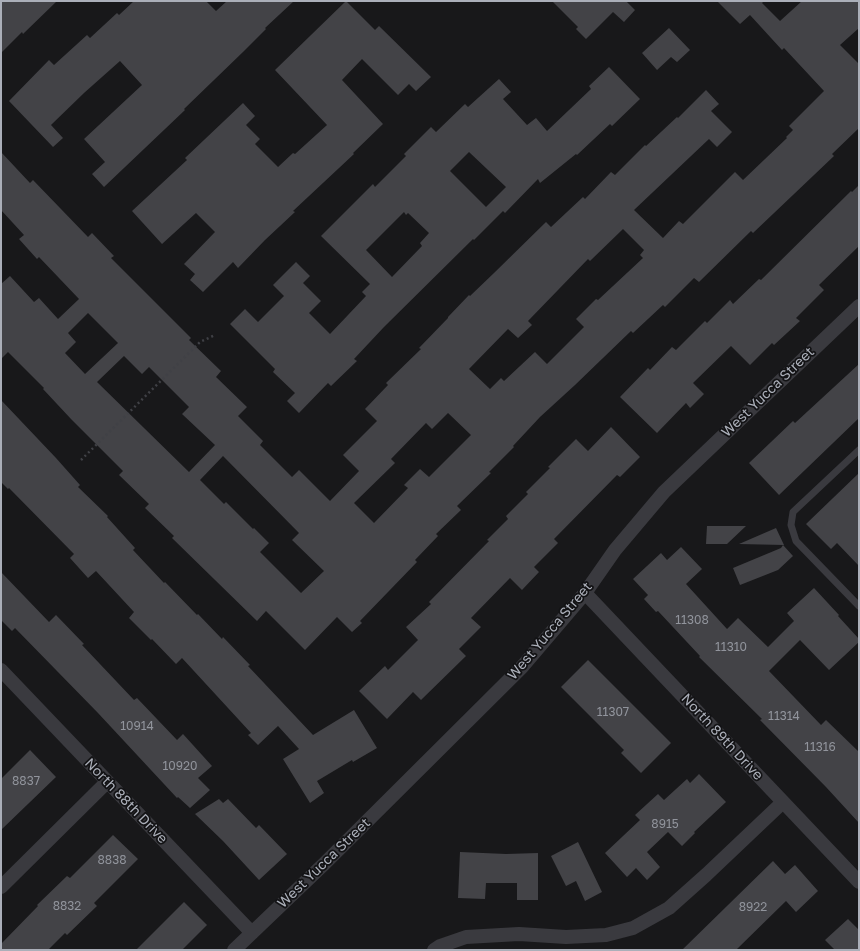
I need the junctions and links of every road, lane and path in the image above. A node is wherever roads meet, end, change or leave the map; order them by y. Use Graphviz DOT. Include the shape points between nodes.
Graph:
graph roads {
  1 [pos="859,306"];
  2 [pos="215,335"];
  3 [pos="859,450"];
  4 [pos="81,460"];
  5 [pos="585,593"];
  6 [pos="859,606"];
  7 [pos="1,670"];
  8 [pos="107,782"];
  9 [pos="783,802"];
  10 [pos="859,882"];
  11 [pos="1,887"];
  12 [pos="252,932"];
  13 [pos="234,950"];
  14 [pos="434,950"];
  1 -- 5 [label="street, West Yucca Street" via="664,492 615,550"];
  2 -- 4 [label="path" via="200,342"];
  3 -- 6 [label="lane" via="794,512 792,525 796,541"];
  5 -- 9 [label="street, North 89th Drive"];
  5 -- 12 [label="street, West Yucca Street" via="522,667"];
  7 -- 8 [label="street, North 88th Drive"];
  8 -- 11 [label="street"];
  8 -- 12 [label="street, North 88th Drive"];
  9 -- 10 [label="street, North 89th Drive"];
  9 -- 14 [label="street" via="669,908 633,928 606,935 566,937 520,934 466,937"];
  12 -- 13 [label="street, West Yucca Street"];
}
